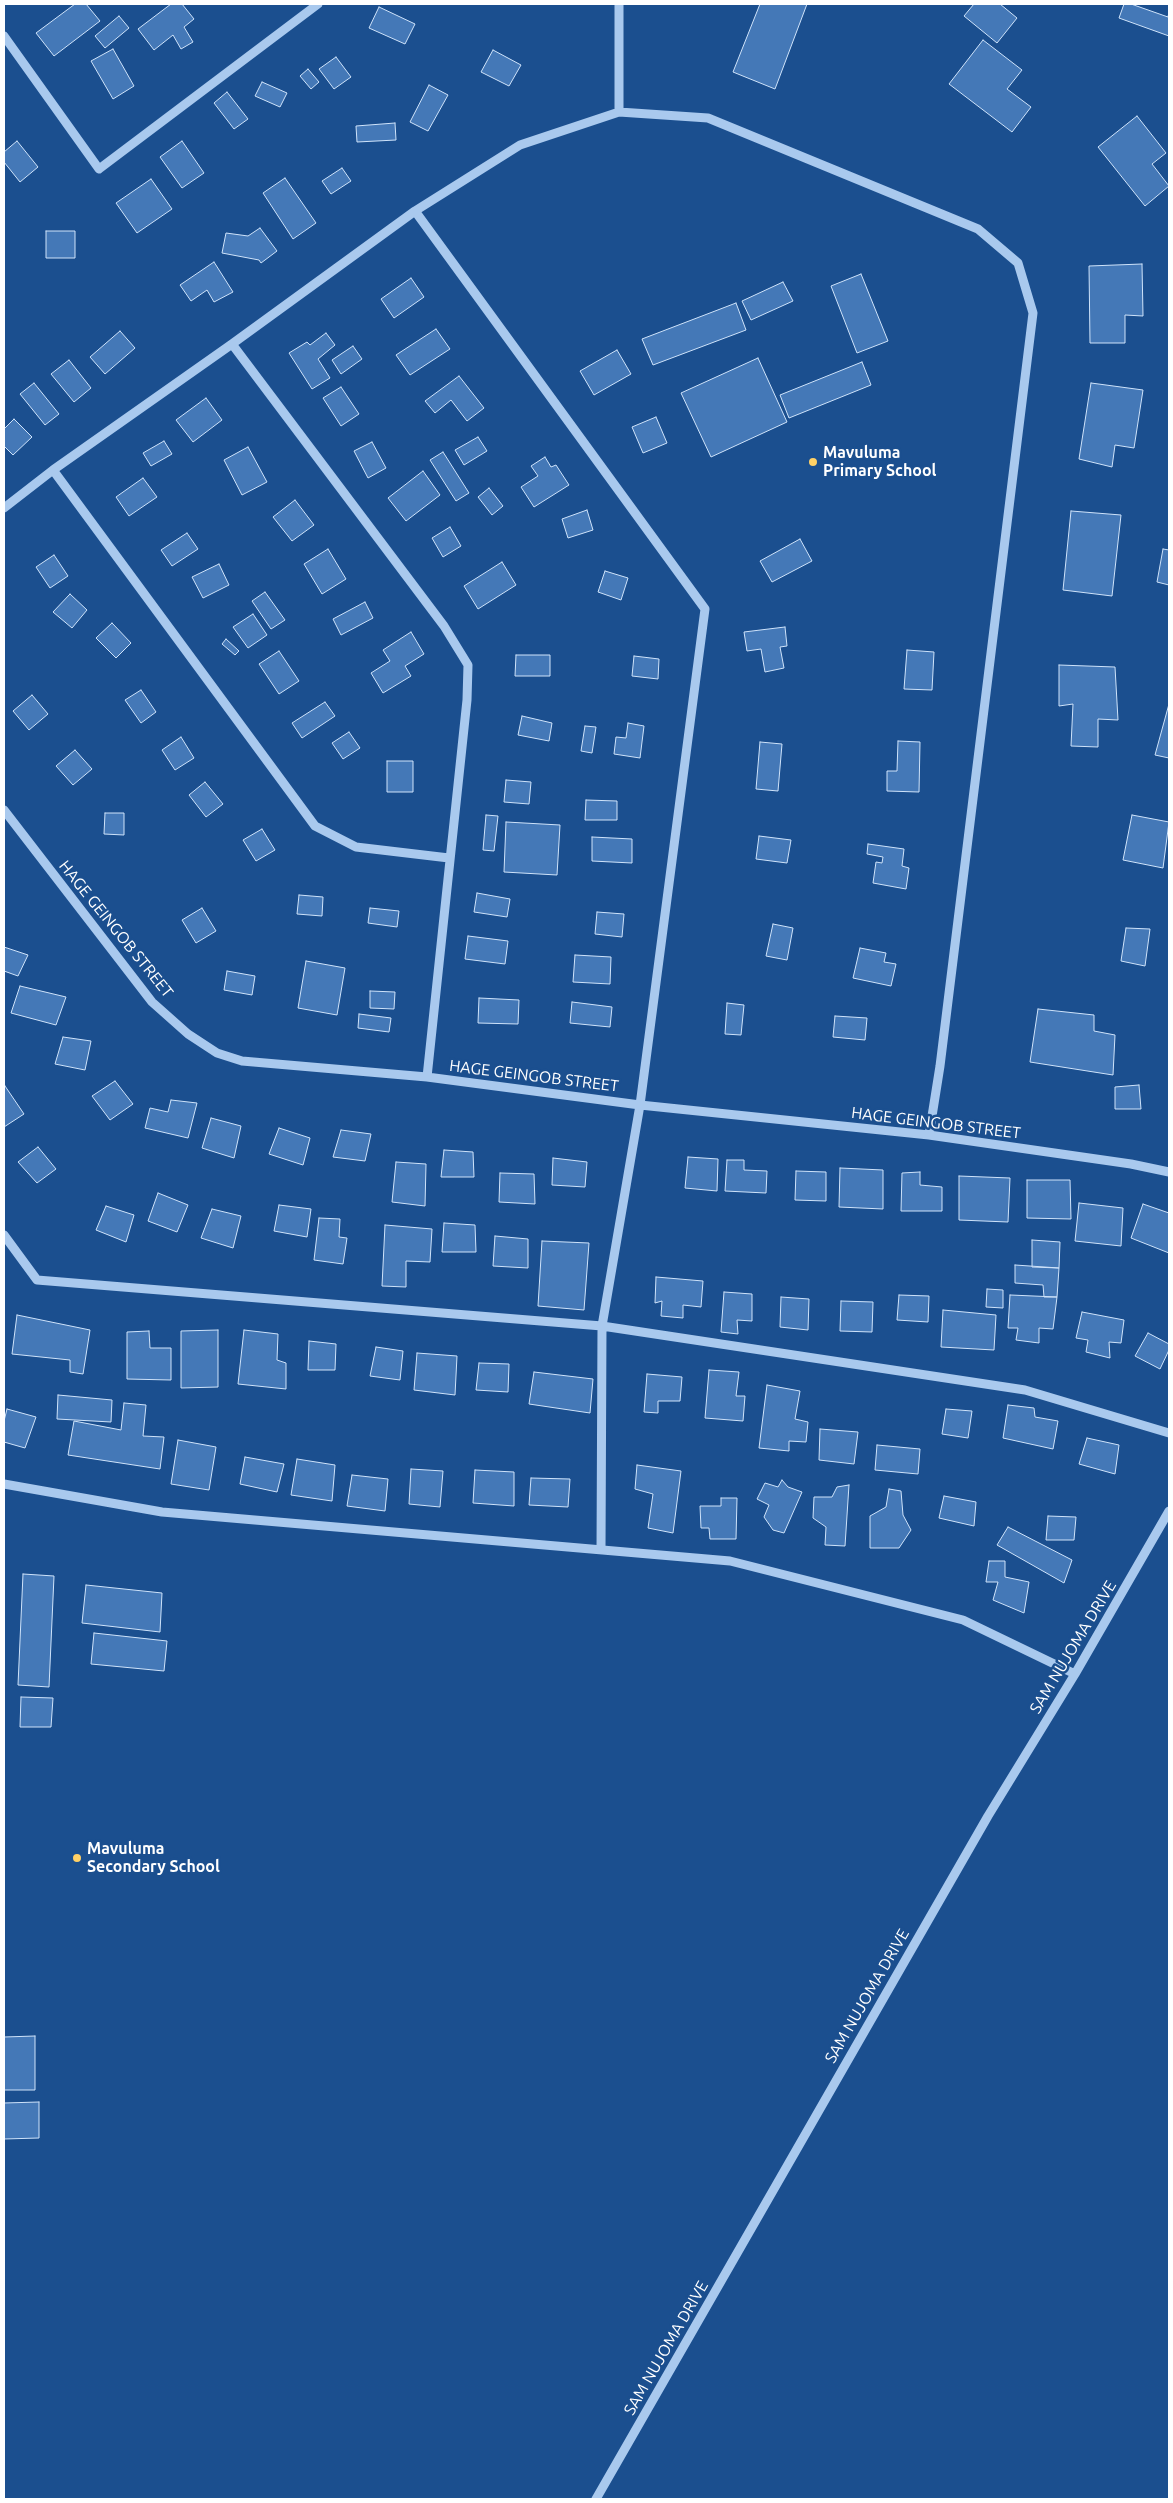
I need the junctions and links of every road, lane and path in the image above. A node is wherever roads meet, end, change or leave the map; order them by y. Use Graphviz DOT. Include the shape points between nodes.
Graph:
graph roads {
  1 [pos="318,4"];
  2 [pos="619,4"];
  3 [pos="4,36"];
  4 [pos="619,112"];
  5 [pos="415,211"];
  6 [pos="232,344"];
  7 [pos="53,470"];
  8 [pos="4,508"];
  9 [pos="4,810"];
  10 [pos="449,858"];
  11 [pos="427,1078"];
  12 [pos="640,1104"];
  13 [pos="929,1135"];
  14 [pos="1169,1172"];
  15 [pos="4,1235"];
  16 [pos="602,1326"];
  17 [pos="1169,1433"];
  18 [pos="4,1484"];
  19 [pos="1169,1511"];
  20 [pos="601,1550"];
  21 [pos="1076,1674"];
  22 [pos="596,2499"];
  1 -- 3 [label="street" via="99,169"];
  2 -- 4 [label="street"];
  4 -- 5 [label="street" via="520,144"];
  4 -- 13 [label="street" via="708,118 978,229 1018,263 1033,313"];
  5 -- 6 [label="street"];
  5 -- 12 [label="street" via="706,609"];
  6 -- 7 [label="street"];
  6 -- 10 [label="street" via="444,626 468,665"];
  7 -- 8 [label="street"];
  7 -- 10 [label="street" via="314,826 356,847"];
  9 -- 11 [label="street, HAGE GEINGOB STREET" via="152,1002 188,1034 217,1053 258,1064"];
  10 -- 11 [label="street"];
  11 -- 12 [label="street, HAGE GEINGOB STREET"];
  12 -- 13 [label="street, HAGE GEINGOB STREET"];
  12 -- 16 [label="street"];
  13 -- 14 [label="street, HAGE GEINGOB STREET"];
  15 -- 16 [label="street" via="37,1280"];
  16 -- 17 [label="street" via="1025,1390"];
  16 -- 20 [label="street"];
  18 -- 20 [label="street" via="162,1512"];
  19 -- 21 [label="street, SAM NUJOMA DRIVE"];
  20 -- 21 [label="street" via="730,1561 963,1620"];
  21 -- 22 [label="street, SAM NUJOMA DRIVE" via="988,1816"];
}
